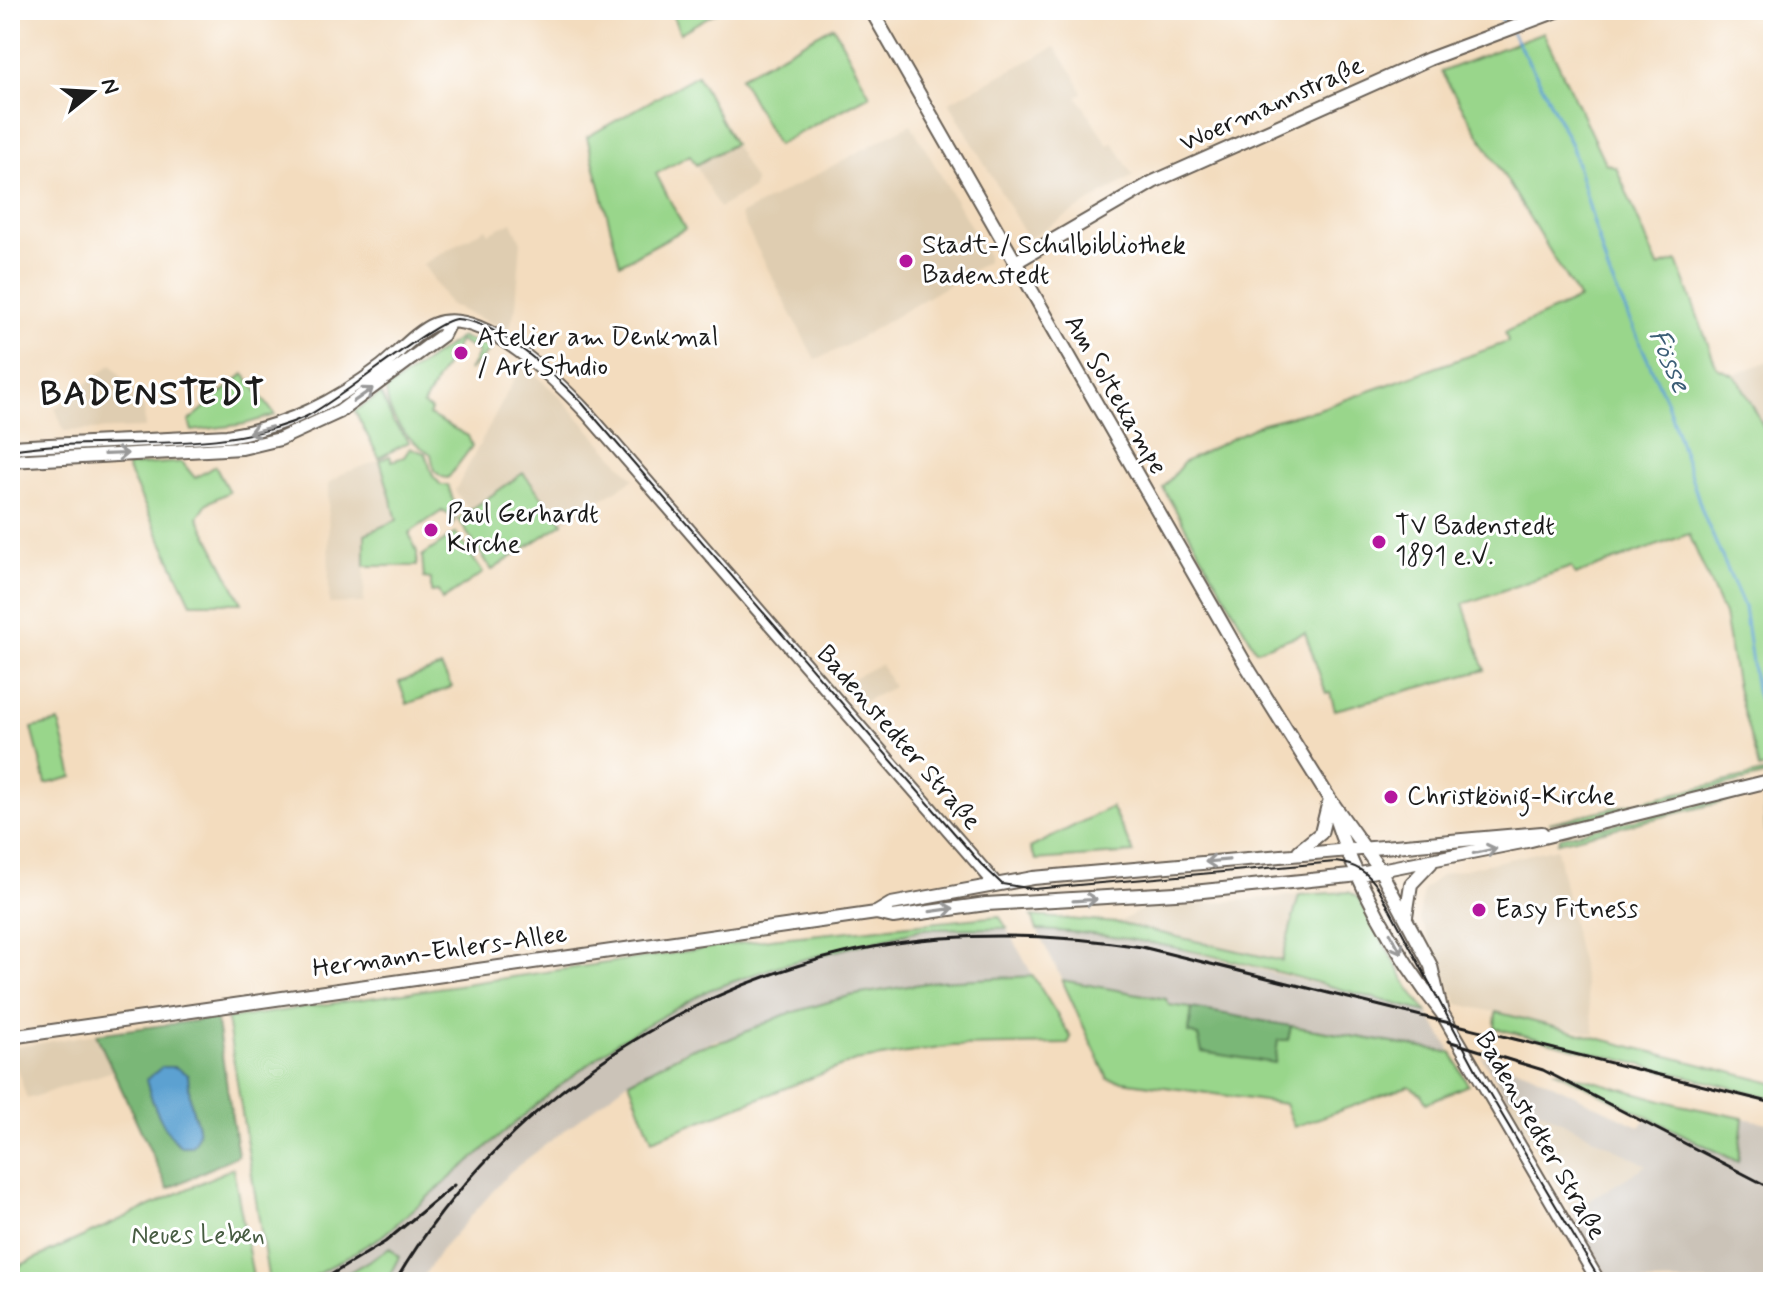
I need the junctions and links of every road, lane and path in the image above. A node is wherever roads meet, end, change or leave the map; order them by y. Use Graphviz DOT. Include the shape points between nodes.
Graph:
graph roads {
  1 [pos="871,10"];
  2 [pos="1560,10"];
  3 [pos="1014,263"];
  4 [pos="449,323"];
  5 [pos="10,447"];
  6 [pos="10,461"];
  7 [pos="1773,780"];
  8 [pos="1329,798"];
  9 [pos="1547,834"];
  10 [pos="1365,849"];
  11 [pos="1347,850"];
  12 [pos="1295,854"];
  13 [pos="1432,862"];
  14 [pos="1380,870"];
  15 [pos="1358,875"];
  16 [pos="995,883"];
  17 [pos="876,913"];
  18 [pos="1406,920"];
  19 [pos="1442,1013"];
  20 [pos="10,1037"];
  21 [pos="1599,1282"];
  1 -- 3 [label="street, Am Soltekampe"];
  2 -- 3 [label="street, Woermannstraße" via="1429,59 1153,182"];
  3 -- 8 [label="street, Am Soltekampe" via="1246,665"];
  4 -- 5 [label="street, one-way" via="434,324 325,404 263,430"];
  6 -- 4 [label="street, one-way" via="242,448 280,439 359,399 443,335"];
  4 -- 16 [label="street, Badenstedter Straße" via="470,325 551,375"];
  7 -- 9 [label="street"];
  8 -- 10 [label="street, Am Soltekampe"];
  8 -- 11 [label="street, Am Soltekampe"];
  8 -- 12 [label="street" via="1321,833"];
  9 -- 10 [label="street"];
  13 -- 9 [label="street, one-way"];
  10 -- 11 [label="street"];
  10 -- 14 [label="street, Am Soltekampe"];
  11 -- 12 [label="street"];
  11 -- 15 [label="street, Badenstedter Straße"];
  12 -- 16 [label="street, one-way"];
  13 -- 14 [label="street"];
  13 -- 18 [label="street" via="1411,884"];
  14 -- 15 [label="street"];
  14 -- 18 [label="street, Badenstedter Straße"];
  17 -- 15 [label="street, Hermann-Ehlers-Allee, one-way" via="893,917"];
  15 -- 19 [label="street, Badenstedter Straße, one-way" via="1417,981"];
  16 -- 17 [label="street, Hermann-Ehlers-Allee" via="891,904"];
  17 -- 20 [label="street, Hermann-Ehlers-Allee"];
  18 -- 19 [label="street, Badenstedter Straße" via="1431,966"];
  19 -- 21 [label="street, Badenstedter Straße"];
}
